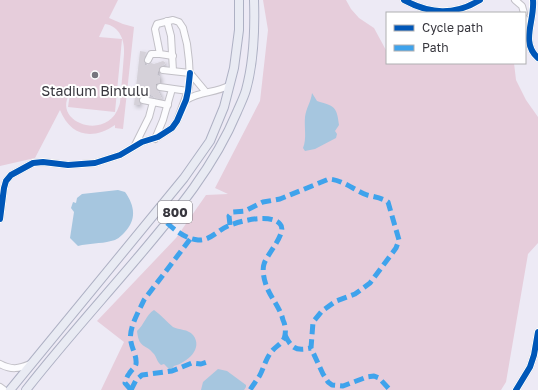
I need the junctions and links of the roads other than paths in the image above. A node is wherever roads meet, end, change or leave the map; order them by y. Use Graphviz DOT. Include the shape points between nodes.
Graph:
graph roads {
  1 [pos="238,0"];
  2 [pos="254,0"];
  3 [pos="404,0"];
  4 [pos="480,0"];
  5 [pos="515,0"];
  6 [pos="533,3"];
  7 [pos="523,11"];
  8 [pos="167,20"];
  9 [pos="526,23"];
  10 [pos="529,35"];
  11 [pos="160,54"];
  12 [pos="173,56"];
  13 [pos="538,58"];
  14 [pos="148,60"];
  15 [pos="162,70"];
  16 [pos="173,71"];
  17 [pos="190,73"];
  18 [pos="230,85"];
  19 [pos="160,87"];
  20 [pos="172,89"];
  21 [pos="188,91"];
  22 [pos="206,91"];
  23 [pos="143,100"];
  24 [pos="186,100"];
  25 [pos="153,102"];
  26 [pos="168,105"];
  27 [pos="154,139"];
  28 [pos="135,145"];
  29 [pos="1,201"];
  30 [pos="0,219"];
  31 [pos="538,332"];
  32 [pos="536,356"];
  33 [pos="0,364"];
  34 [pos="30,365"];
  35 [pos="37,375"];
  36 [pos="0,387"];
  37 [pos="4,390"];
  38 [pos="10,390"];
  39 [pos="26,390"];
  40 [pos="516,390"];
  1 -- 18 [label="main road, 800" via="239,30"];
  2 -- 35 [label="main road, 800" via="252,65 246,91 220,148 198,183 166,223"];
  3 -- 4 [label="street" via="426,10 438,12 469,7"];
  5 -- 7 [label="street"];
  6 -- 7 [label="street"];
  6 -- 10 [label="street"];
  8 -- 11 [label="street" via="156,27"];
  8 -- 12 [label="street"];
  8 -- 17 [label="street" via="179,22 182,28 187,44"];
  9 -- 10 [label="street"];
  10 -- 13 [label="street" via="530,50"];
  11 -- 12 [label="street"];
  11 -- 14 [label="street" via="151,54"];
  12 -- 16 [label="street"];
  15 -- 16 [label="street"];
  16 -- 17 [label="street"];
  17 -- 21 [label="street"];
  17 -- 22 [label="street"];
  18 -- 22 [label="street" via="217,91"];
  18 -- 34 [label="main road, 800" via="210,141 184,178"];
  19 -- 20 [label="street"];
  20 -- 21 [label="street"];
  20 -- 26 [label="street"];
  21 -- 24 [label="street"];
  22 -- 24 [label="street"];
  23 -- 25 [label="street"];
  24 -- 27 [label="street" via="172,128"];
  25 -- 26 [label="street"];
  25 -- 28 [label="street" via="149,117"];
  26 -- 27 [label="street"];
  27 -- 28 [label="street"];
  28 -- 29 [label="street" via="120,155 95,163 33,163 11,175 6,181"];
  29 -- 30 [label="street"];
  31 -- 32 [label="street"];
  32 -- 40 [label="street"];
  33 -- 34 [label="street" via="19,369"];
  34 -- 35 [label="main road"];
  34 -- 38 [label="main road, 800"];
  35 -- 39 [label="main road, 800"];
  36 -- 37 [label="street"];
}
